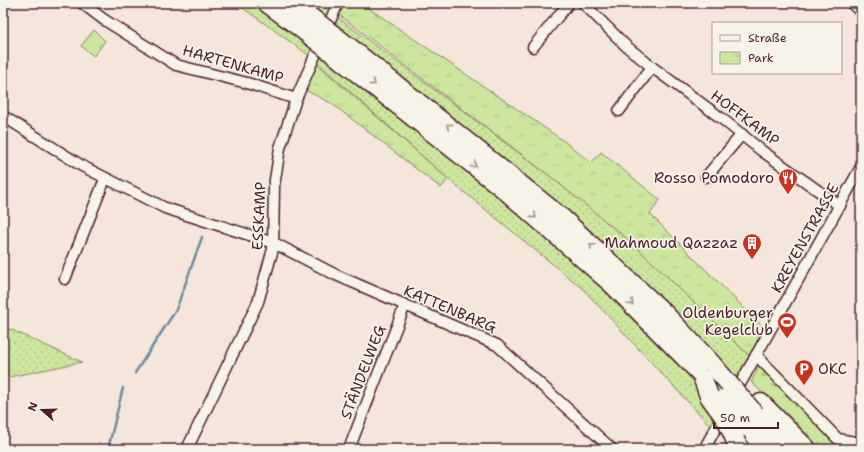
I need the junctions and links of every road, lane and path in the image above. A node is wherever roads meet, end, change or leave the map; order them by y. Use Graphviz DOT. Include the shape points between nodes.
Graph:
graph roads {
  1 [pos="82,3"];
  2 [pos="267,3"];
  3 [pos="338,3"];
  4 [pos="569,3"];
  5 [pos="583,3"];
  6 [pos="851,3"];
  7 [pos="861,12"];
  8 [pos="298,14"];
  9 [pos="533,46"];
  10 [pos="345,53"];
  11 [pos="652,67"];
  12 [pos="296,99"];
  13 [pos="618,111"];
  14 [pos="5,122"];
  15 [pos="742,134"];
  16 [pos="861,167"];
  17 [pos="706,177"];
  18 [pos="105,179"];
  19 [pos="840,206"];
  20 [pos="274,243"];
  21 [pos="66,279"];
  22 [pos="405,306"];
  23 [pos="756,355"];
  24 [pos="707,370"];
  25 [pos="755,415"];
  26 [pos="861,443"];
  27 [pos="738,447"];
  28 [pos="187,449"];
  29 [pos="349,449"];
  30 [pos="612,449"];
  31 [pos="704,449"];
  32 [pos="765,449"];
  33 [pos="783,449"];
  34 [pos="807,449"];
  1 -- 12 [label="street, HARTENKAMP" via="176,65 247,83"];
  2 -- 8 [label="highway"];
  3 -- 12 [label="street, ESSKAMP"];
  4 -- 9 [label="street"];
  5 -- 11 [label="street, HOFFKAMP" via="626,46"];
  6 -- 7 [label="street"];
  8 -- 10 [label="highway, bridge"];
  10 -- 24 [label="highway, one-way" via="505,190"];
  24 -- 10 [label="highway, one-way" via="663,312 562,218"];
  11 -- 13 [label="street"];
  11 -- 15 [label="street, HOFFKAMP"];
  12 -- 20 [label="street, ESSKAMP" via="280,148 274,186"];
  14 -- 18 [label="street, KATTENBARG"];
  15 -- 17 [label="street"];
  15 -- 19 [label="street, HOFFKAMP"];
  16 -- 19 [label="street, KREYENSTRASSE"];
  18 -- 20 [label="street, KATTENBARG" via="165,208"];
  18 -- 21 [label="street"];
  19 -- 23 [label="street, KREYENSTRASSE"];
  20 -- 22 [label="street, KATTENBARG"];
  20 -- 28 [label="street, ESSKAMP" via="258,302"];
  22 -- 29 [label="street, STÄNDELWEG"];
  22 -- 30 [label="street, KATTENBARG" via="497,344"];
  23 -- 26 [label="street" via="838,439"];
  23 -- 31 [label="street, KREYENSTRASSE"];
  24 -- 25 [label="highway, bridge"];
  24 -- 27 [label="highway, bridge" via="709,396 727,421"];
  25 -- 32 [label="highway"];
  25 -- 33 [label="highway"];
  25 -- 34 [label="highway"];
}
